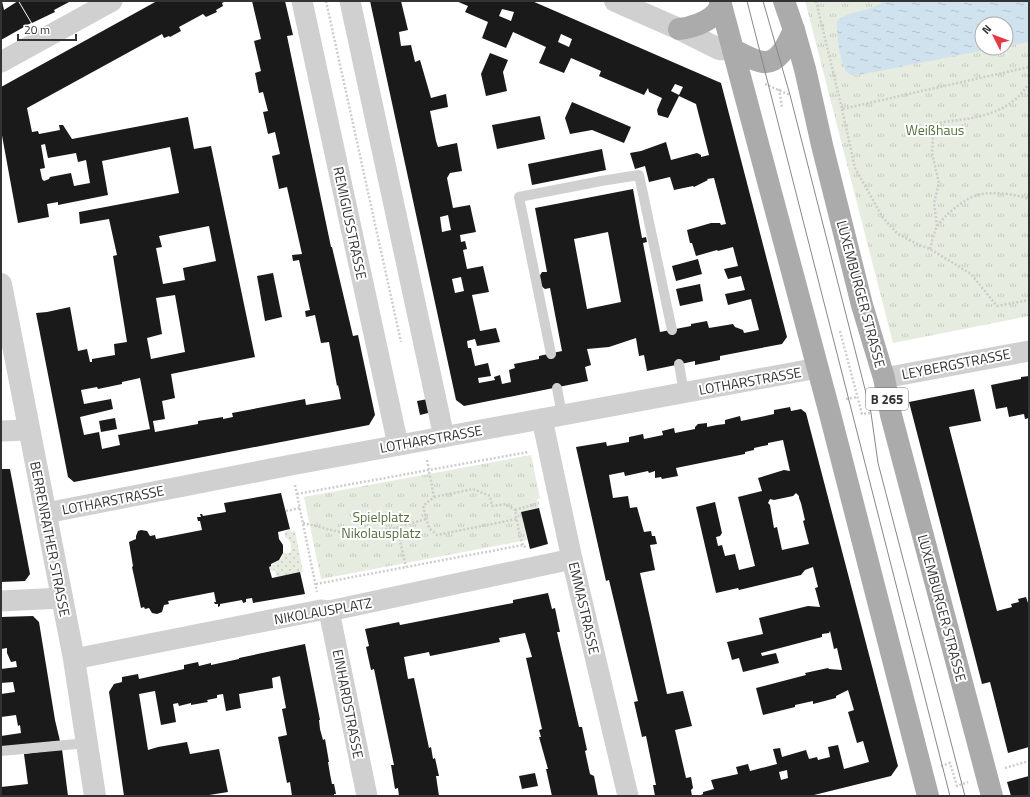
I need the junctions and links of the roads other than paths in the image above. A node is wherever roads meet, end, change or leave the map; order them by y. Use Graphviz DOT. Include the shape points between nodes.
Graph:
graph roads {
  1 [pos="112,1"];
  2 [pos="302,1"];
  3 [pos="350,1"];
  4 [pos="615,1"];
  5 [pos="784,1"];
  6 [pos="721,3"];
  7 [pos="679,29"];
  8 [pos="794,30"];
  9 [pos="733,50"];
  10 [pos="1,62"];
  11 [pos="1,284"];
  12 [pos="672,330"];
  13 [pos="1029,351"];
  14 [pos="551,354"];
  15 [pos="679,364"];
  16 [pos="818,368"];
  17 [pos="884,378"];
  18 [pos="557,388"];
  19 [pos="684,393"];
  20 [pos="562,415"];
  21 [pos="536,420"];
  22 [pos="29,430"];
  23 [pos="1,432"];
  24 [pos="444,436"];
  25 [pos="398,445"];
  26 [pos="46,512"];
  27 [pos="572,559"];
  28 [pos="62,598"];
  29 [pos="1,601"];
  30 [pos="325,611"];
  31 [pos="74,659"];
  32 [pos="87,743"];
  33 [pos="1,751"];
  34 [pos="925,795"];
  35 [pos="95,796"];
  36 [pos="367,796"];
  37 [pos="628,796"];
  38 [pos="992,796"];
  1 -- 10 [label="street"];
  2 -- 25 [label="street, REMIGIUSSTRASSE"];
  3 -- 24 [label="street"];
  4 -- 7 [label="street"];
  5 -- 8 [label="main road, LUXEMBURGER STRASSE / B 265"];
  6 -- 7 [label="main road" via="716,13 703,22 690,28"];
  6 -- 9 [label="main road"];
  7 -- 9 [label="street" via="719,49"];
  8 -- 9 [label="main road" via="785,48 770,61 763,62"];
  8 -- 17 [label="main road, LUXEMBURGER STRASSE / B 265" via="862,305"];
  9 -- 16 [label="main road"];
  11 -- 22 [label="street, BERRENRATHER STRASSE"];
  12 -- 14 [label="lane" via="639,175 601,181 519,198"];
  13 -- 17 [label="street, LEYBERGSTRASSE"];
  15 -- 19 [label="lane"];
  16 -- 19 [label="street, LOTHARSTRASSE"];
  16 -- 34 [label="main road"];
  17 -- 38 [label="main road, LUXEMBURGER STRASSE / B 265" via="891,415"];
  18 -- 20 [label="lane"];
  19 -- 20 [label="street, LOTHARSTRASSE"];
  20 -- 21 [label="street, LOTHARSTRASSE"];
  21 -- 24 [label="street, LOTHARSTRASSE"];
  21 -- 27 [label="street, EMMASTRASSE"];
  22 -- 23 [label="street"];
  22 -- 26 [label="street, BERRENRATHER STRASSE"];
  24 -- 25 [label="street, LOTHARSTRASSE"];
  25 -- 26 [label="street, LOTHARSTRASSE"];
  26 -- 28 [label="street, BERRENRATHER STRASSE"];
  27 -- 30 [label="street, NIKOLAUSPLATZ"];
  27 -- 37 [label="street, EMMASTRASSE"];
  28 -- 29 [label="street"];
  28 -- 31 [label="street, BERRENRATHER STRASSE"];
  30 -- 31 [label="street, NIKOLAUSPLATZ"];
  30 -- 36 [label="street, EINHARDSTRASSE"];
  31 -- 32 [label="street, BERRENRATHER STRASSE"];
  32 -- 33 [label="lane"];
  32 -- 35 [label="street, BERRENRATHER STRASSE"];
}
